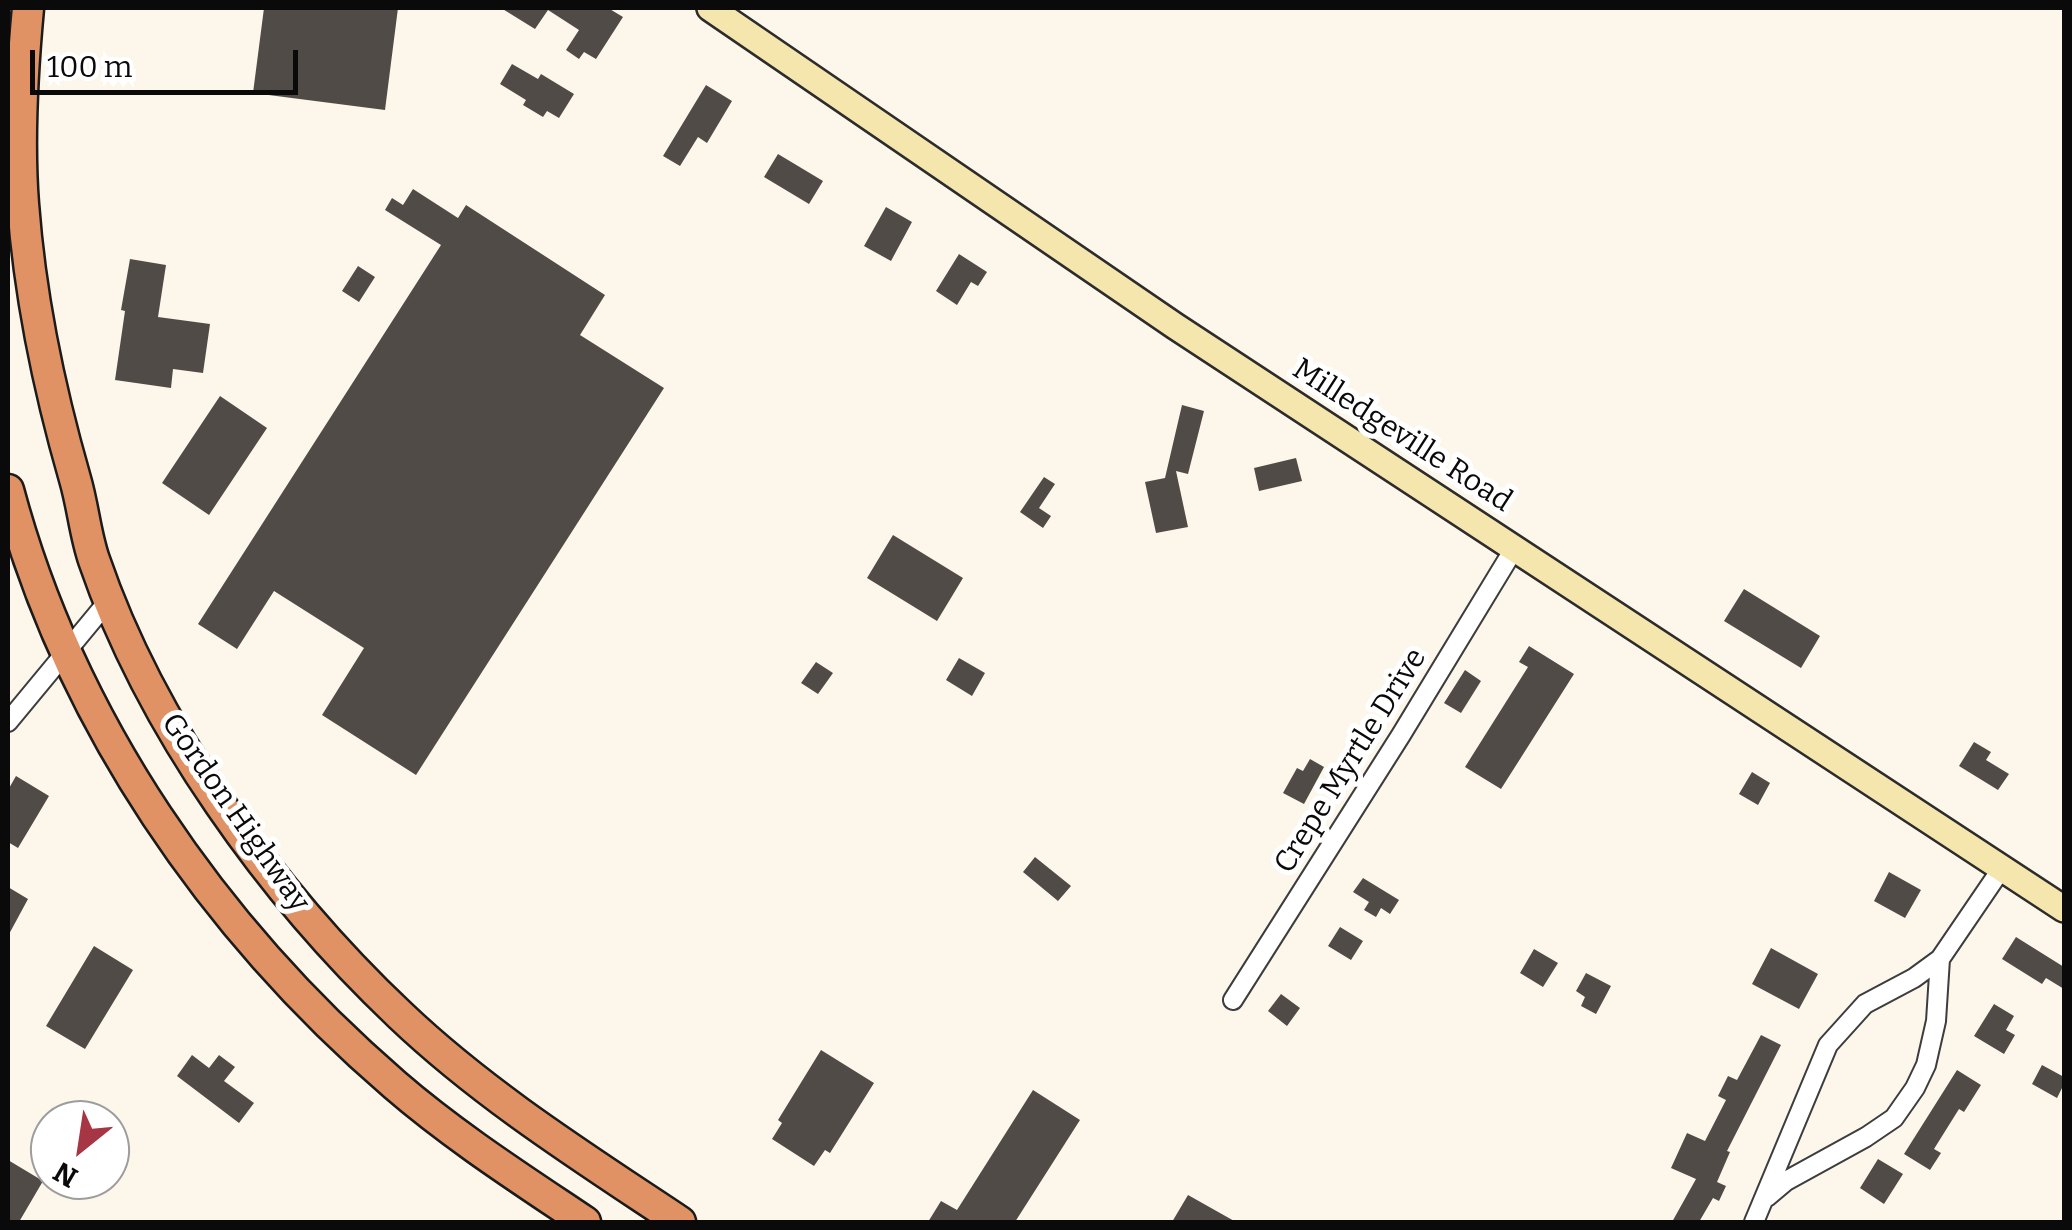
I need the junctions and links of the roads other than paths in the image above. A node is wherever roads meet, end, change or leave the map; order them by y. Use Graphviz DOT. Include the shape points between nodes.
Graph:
graph roads {
  1 [pos="28,8"];
  2 [pos="710,8"];
  3 [pos="8,490"];
  4 [pos="1514,549"];
  5 [pos="109,600"];
  6 [pos="66,650"];
  7 [pos="8,722"];
  8 [pos="2002,868"];
  9 [pos="2064,909"];
  10 [pos="1940,959"];
  11 [pos="1233,1000"];
  12 [pos="1763,1200"];
  13 [pos="581,1221"];
  14 [pos="680,1222"];
  15 [pos="1754,1222"];
  1 -- 5 [label="highway, Gordon Highway" via="22,171 33,296 92,556"];
  2 -- 4 [label="street, Milledgeville Road"];
  3 -- 6 [label="highway, Gordon Highway"];
  4 -- 8 [label="street, Milledgeville Road"];
  4 -- 11 [label="street, Crepe Myrtle Drive"];
  5 -- 6 [label="street"];
  5 -- 14 [label="highway, Gordon Highway" via="194,762 310,922 448,1058"];
  6 -- 7 [label="street"];
  6 -- 13 [label="highway, Gordon Highway" via="143,795 260,954 398,1088"];
  8 -- 9 [label="street, Milledgeville Road"];
  8 -- 10 [label="street"];
  10 -- 12 [label="street" via="1865,1004 1828,1045"];
  10 -- 12 [label="street" via="1926,1066 1894,1118"];
  12 -- 15 [label="street"];
}
